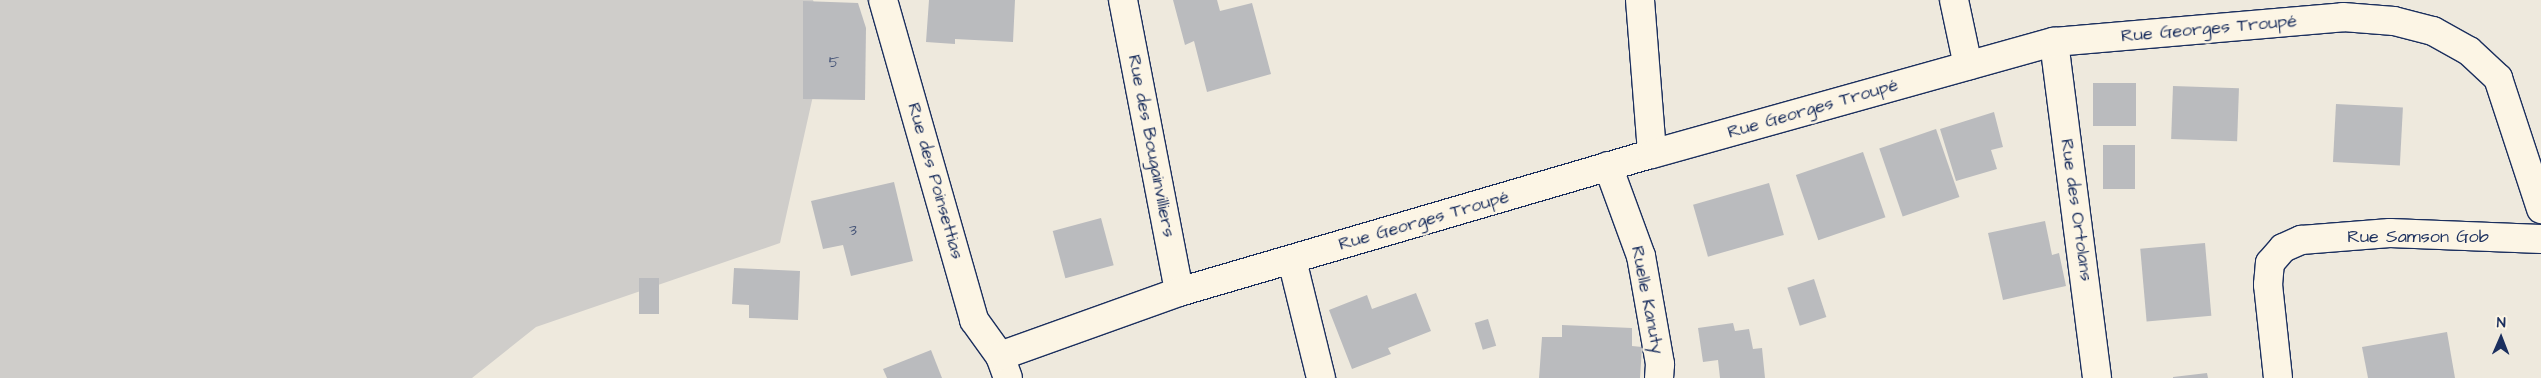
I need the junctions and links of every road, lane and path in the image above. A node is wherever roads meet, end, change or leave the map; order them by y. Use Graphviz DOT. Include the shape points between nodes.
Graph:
graph roads {
  1 [pos="883,0"];
  2 [pos="1123,0"];
  3 [pos="1640,0"];
  4 [pos="1954,0"];
  5 [pos="2054,42"];
  6 [pos="1968,66"];
  7 [pos="1652,154"];
  8 [pos="1608,166"];
  9 [pos="2541,209"];
  10 [pos="2541,239"];
  11 [pos="1292,260"];
  12 [pos="1179,292"];
  13 [pos="1004,367"];
  14 [pos="1321,378"];
  15 [pos="1659,378"];
  16 [pos="2097,378"];
  17 [pos="2278,378"];
  1 -- 13 [label="street, Rue des Poinsettias" via="974,320"];
  2 -- 12 [label="street, Rue des Bougainvilliers"];
  3 -- 7 [label="street"];
  4 -- 6 [label="street"];
  5 -- 6 [label="street, Rue Georges Troupé"];
  5 -- 9 [label="street, Rue Georges Troupé" via="2343,17 2394,21 2433,31 2469,50 2498,78"];
  5 -- 16 [label="street, Rue des Ortolans"];
  6 -- 7 [label="street, Rue Georges Troupé"];
  7 -- 8 [label="street, Rue Georges Troupé"];
  8 -- 11 [label="street, Rue Georges Troupé"];
  8 -- 15 [label="street, Ruelle Kanuty" via="1642,256 1660,364"];
  10 -- 17 [label="street, Rue Samson Gob" via="2390,234 2301,240 2283,248 2270,263 2268,285"];
  11 -- 12 [label="street, Rue Georges Troupé"];
  11 -- 14 [label="street"];
  12 -- 13 [label="street, Rue Georges Troupé"];
}
